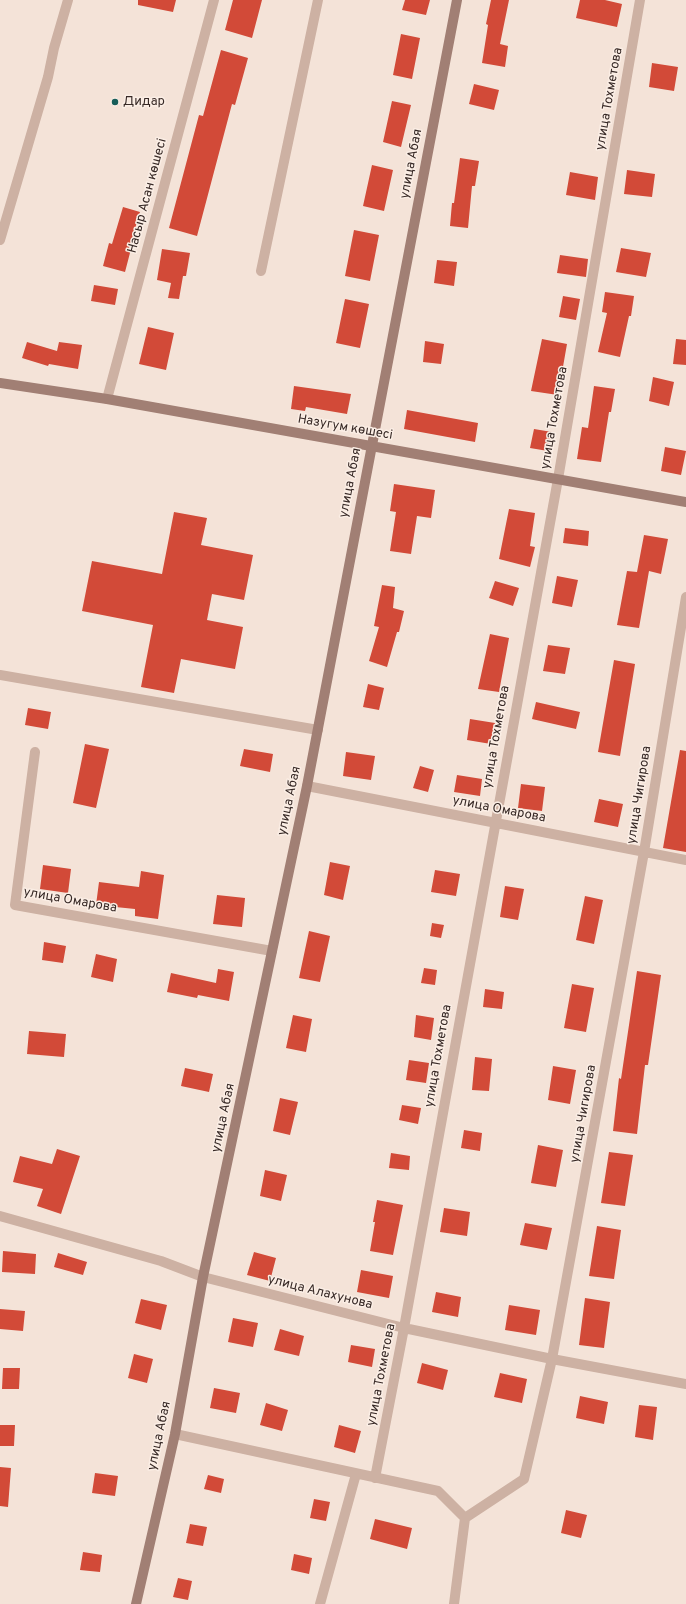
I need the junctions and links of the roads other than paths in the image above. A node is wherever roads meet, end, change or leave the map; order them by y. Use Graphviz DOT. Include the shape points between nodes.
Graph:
graph roads {
  1 [pos="68,0"];
  2 [pos="214,0"];
  3 [pos="318,0"];
  4 [pos="457,0"];
  5 [pos="640,0"];
  6 [pos="0,240"];
  7 [pos="261,271"];
  8 [pos="0,383"];
  9 [pos="107,399"];
  10 [pos="371,446"];
  11 [pos="558,479"];
  12 [pos="686,502"];
  13 [pos="686,597"];
  14 [pos="0,675"];
  15 [pos="318,730"];
  16 [pos="35,752"];
  17 [pos="307,786"];
  18 [pos="495,822"];
  19 [pos="644,852"];
  20 [pos="686,860"];
  21 [pos="272,951"];
  22 [pos="0,1216"];
  23 [pos="203,1277"];
  24 [pos="404,1328"];
  25 [pos="552,1358"];
  26 [pos="686,1384"];
  27 [pos="175,1434"];
  28 [pos="356,1474"];
  29 [pos="375,1478"];
  30 [pos="465,1518"];
  31 [pos="136,1604"];
  32 [pos="320,1604"];
  33 [pos="454,1604"];
  1 -- 6 [label="street"];
  2 -- 9 [label="street, Насыр Асан көшесі"];
  3 -- 7 [label="street"];
  4 -- 10 [label="street, улица Абая"];
  5 -- 11 [label="street, улица Тохметова"];
  8 -- 9 [label="street, Назугум көшесі"];
  9 -- 10 [label="street, Назугум көшесі"];
  10 -- 11 [label="street, Назугум көшесі"];
  10 -- 15 [label="street, улица Абая"];
  11 -- 12 [label="street, Назугум көшесі"];
  11 -- 18 [label="street, улица Тохметова"];
  13 -- 19 [label="street, улица Чигирова"];
  14 -- 15 [label="street"];
  15 -- 17 [label="street, улица Абая"];
  16 -- 21 [label="street, улица Омарова" via="15,905"];
  17 -- 18 [label="street, улица Омарова"];
  17 -- 21 [label="street, улица Абая"];
  18 -- 19 [label="street, улица Омарова"];
  18 -- 24 [label="street, улица Тохметова"];
  19 -- 20 [label="street, улица Омарова"];
  19 -- 25 [label="street, улица Чигирова"];
  21 -- 23 [label="street, улица Абая"];
  22 -- 23 [label="street, улица Алахунова" via="161,1261"];
  23 -- 24 [label="street, улица Алахунова"];
  23 -- 27 [label="street, улица Абая"];
  24 -- 25 [label="street, улица Алахунова"];
  24 -- 29 [label="street, улица Тохметова"];
  25 -- 26 [label="street, улица Алахунова"];
  25 -- 30 [label="street, улица Чигирова" via="524,1479"];
  27 -- 28 [label="street"];
  27 -- 31 [label="street, улица Абая"];
  28 -- 29 [label="street"];
  28 -- 32 [label="street"];
  29 -- 30 [label="street" via="438,1491"];
  30 -- 33 [label="street"];
}
